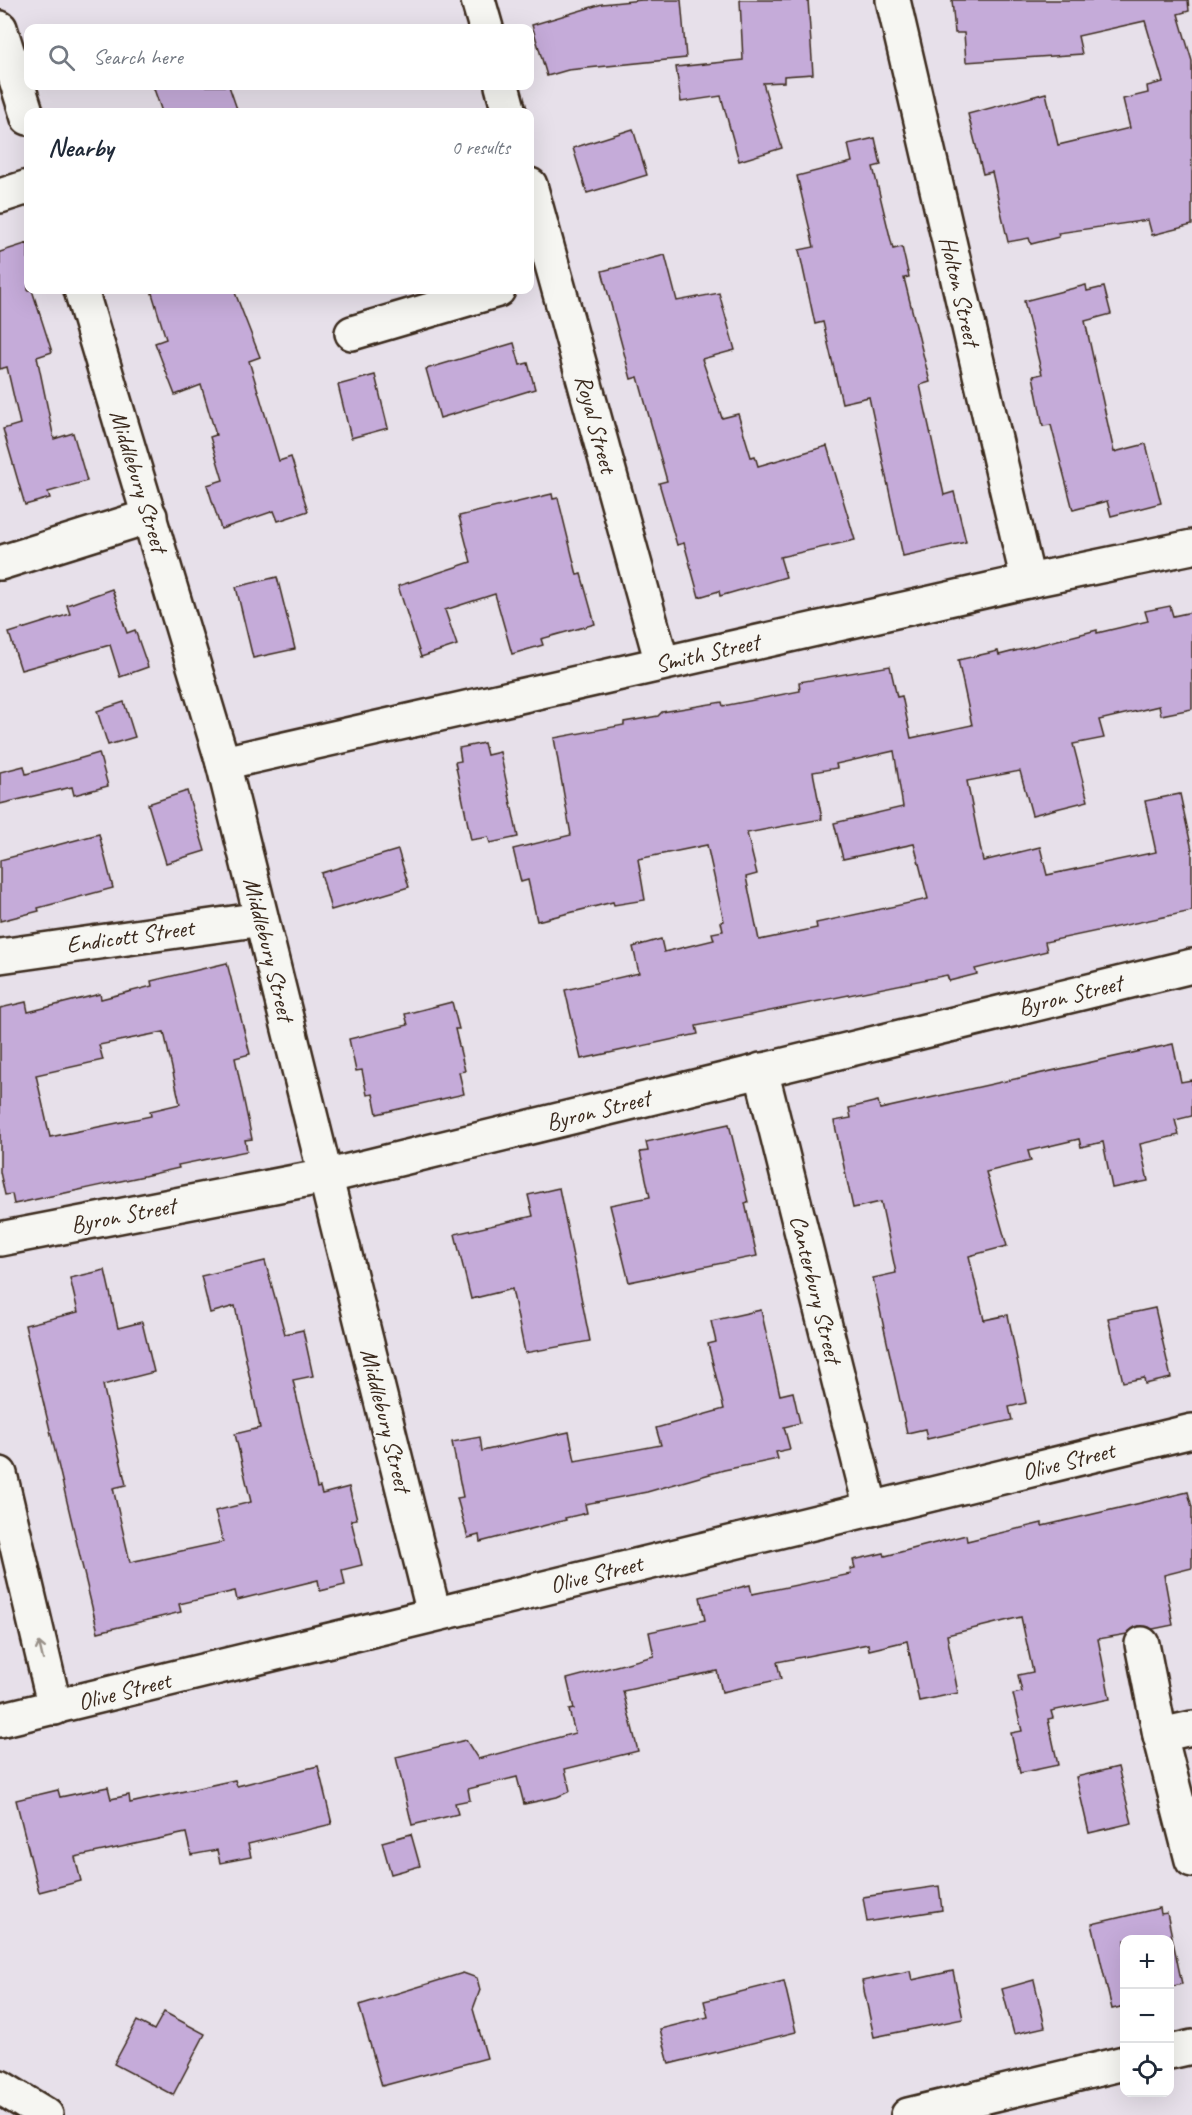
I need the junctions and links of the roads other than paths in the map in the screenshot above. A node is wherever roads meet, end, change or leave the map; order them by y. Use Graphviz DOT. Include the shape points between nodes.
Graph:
graph roads {
  1 [pos="478,0"];
  2 [pos="893,0"];
  3 [pos="485,24"];
  4 [pos="0,28"];
  5 [pos="503,90"];
  6 [pos="25,108"];
  7 [pos="508,108"];
  8 [pos="24,188"];
  9 [pos="0,196"];
  10 [pos="534,215"];
  11 [pos="542,276"];
  12 [pos="82,294"];
  13 [pos="484,294"];
  14 [pos="352,333"];
  15 [pos="150,516"];
  16 [pos="1192,547"];
  17 [pos="0,563"];
  18 [pos="1028,581"];
  19 [pos="662,663"];
  20 [pos="223,763"];
  21 [pos="261,919"];
  22 [pos="0,956"];
  23 [pos="1192,966"];
  24 [pos="761,1070"];
  25 [pos="325,1176"];
  26 [pos="0,1239"];
  27 [pos="1192,1431"];
  28 [pos="0,1474"];
  29 [pos="871,1509"];
  30 [pos="434,1614"];
  31 [pos="1142,1644"];
  32 [pos="55,1708"];
  33 [pos="0,1720"];
  34 [pos="1192,1728"];
  35 [pos="1160,1736"];
  36 [pos="1192,1860"];
  37 [pos="1192,2047"];
  38 [pos="1174,2051"];
  39 [pos="1120,2065"];
  40 [pos="0,2087"];
  41 [pos="1025,2102"];
  42 [pos="46,2115"];
  43 [pos="908,2115"];
  1 -- 3 [label="street"];
  2 -- 18 [label="street, Holton Street"];
  4 -- 6 [label="street"];
  5 -- 7 [label="street"];
  8 -- 9 [label="street"];
  10 -- 11 [label="street, Royal Street"];
  11 -- 19 [label="street, Royal Street"];
  12 -- 15 [label="street, Middlebury Street"];
  13 -- 14 [label="street"];
  15 -- 17 [label="street"];
  15 -- 20 [label="street, Middlebury Street"];
  16 -- 18 [label="street, Smith Street"];
  18 -- 19 [label="street, Smith Street"];
  19 -- 20 [label="street, Smith Street"];
  20 -- 21 [label="street, Middlebury Street"];
  21 -- 22 [label="street, Endicott Street"];
  21 -- 25 [label="street, Middlebury Street"];
  23 -- 24 [label="street, Byron Street"];
  24 -- 25 [label="street, Byron Street"];
  24 -- 29 [label="street, Canterbury Street"];
  25 -- 26 [label="street, Byron Street"];
  25 -- 30 [label="street, Middlebury Street"];
  27 -- 29 [label="street, Olive Street"];
  32 -- 28 [label="street, one-way"];
  29 -- 30 [label="street, Olive Street"];
  30 -- 32 [label="street, Olive Street"];
  31 -- 35 [label="street"];
  32 -- 33 [label="street, Olive Street"];
  34 -- 35 [label="street"];
  35 -- 36 [label="street"];
  37 -- 38 [label="street"];
  39 -- 41 [label="street"];
  40 -- 42 [label="street"];
  41 -- 43 [label="street"];
}
